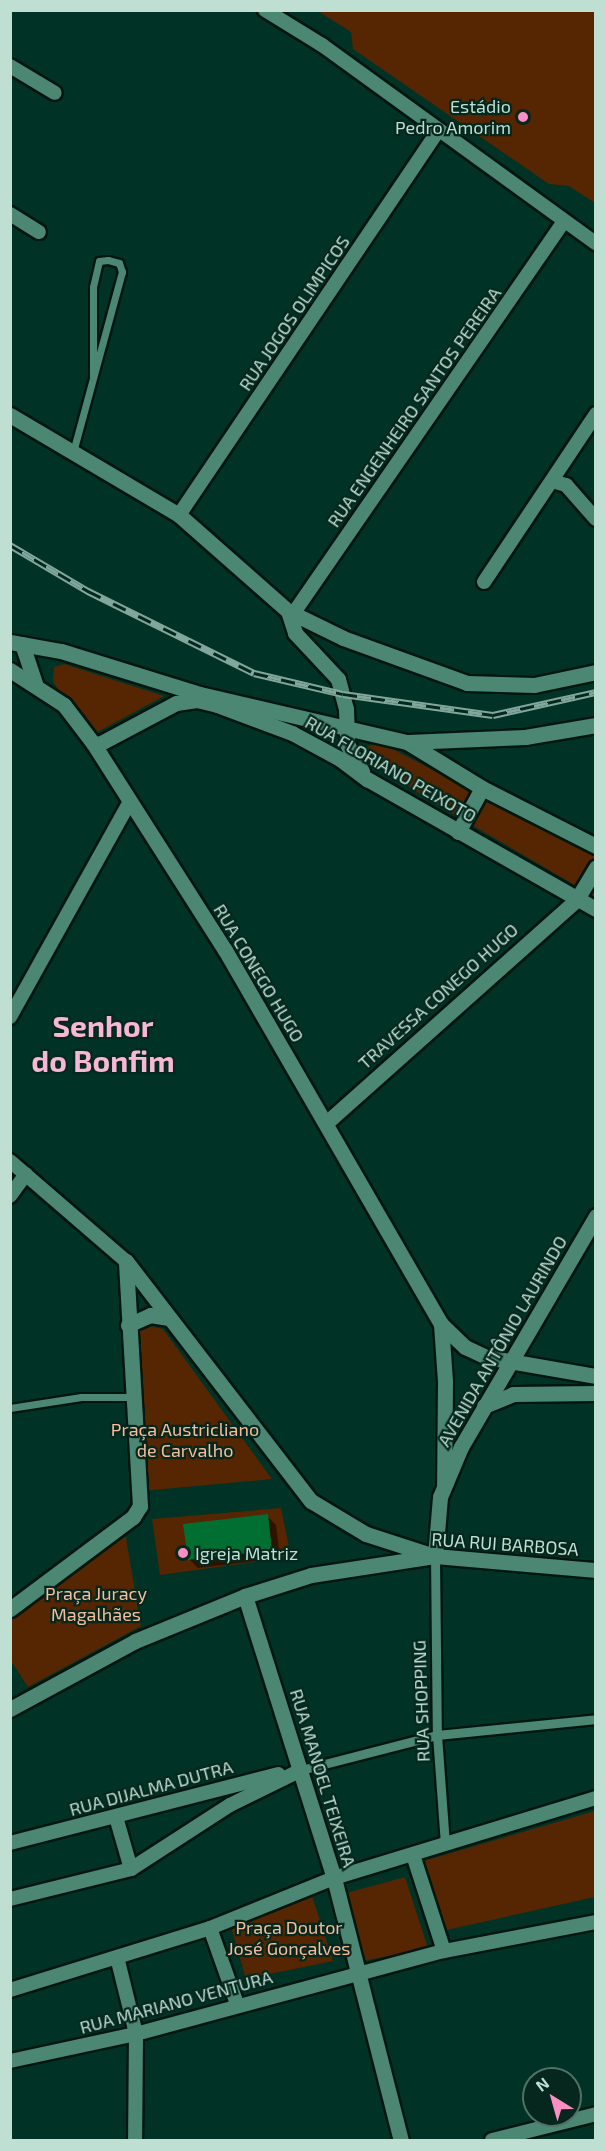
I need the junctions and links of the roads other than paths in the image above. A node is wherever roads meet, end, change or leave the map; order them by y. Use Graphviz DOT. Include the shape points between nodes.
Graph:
graph roads {
  1 [pos="265,10"];
  2 [pos="10,66"];
  3 [pos="55,93"];
  4 [pos="438,131"];
  5 [pos="10,214"];
  6 [pos="564,221"];
  7 [pos="39,231"];
  8 [pos="596,243"];
  9 [pos="93,377"];
  10 [pos="596,414"];
  11 [pos="10,415"];
  12 [pos="73,452"];
  13 [pos="552,481"];
  14 [pos="178,515"];
  15 [pos="596,519"];
  16 [pos="484,582"];
  17 [pos="291,612"];
  18 [pos="16,643"];
  19 [pos="10,670"];
  20 [pos="596,672"];
  21 [pos="36,686"];
  22 [pos="596,725"];
  23 [pos="345,728"];
  24 [pos="407,742"];
  25 [pos="93,743"];
  26 [pos="367,779"];
  27 [pos="482,788"];
  28 [pos="129,803"];
  29 [pos="458,832"];
  30 [pos="596,846"];
  31 [pos="596,867"];
  32 [pos="577,899"];
  33 [pos="596,909"];
  34 [pos="10,1017"];
  35 [pos="326,1123"];
  36 [pos="10,1161"];
  37 [pos="26,1174"];
  38 [pos="10,1196"];
  39 [pos="596,1216"];
  40 [pos="126,1262"];
  41 [pos="169,1318"];
  42 [pos="441,1324"];
  43 [pos="128,1325"];
  44 [pos="514,1360"];
  45 [pos="596,1376"];
  46 [pos="596,1393"];
  47 [pos="133,1396"];
  48 [pos="484,1406"];
  49 [pos="10,1408"];
  50 [pos="444,1488"];
  51 [pos="435,1556"];
  52 [pos="596,1570"];
  53 [pos="244,1596"];
  54 [pos="10,1609"];
  55 [pos="12,1705"];
  56 [pos="596,1719"];
  57 [pos="437,1736"];
  58 [pos="301,1770"];
  59 [pos="596,1798"];
  60 [pos="116,1817"];
  61 [pos="10,1843"];
  62 [pos="445,1845"];
  63 [pos="412,1855"];
  64 [pos="131,1869"];
  65 [pos="334,1878"];
  66 [pos="10,1899"];
  67 [pos="596,1922"];
  68 [pos="210,1928"];
  69 [pos="444,1951"];
  70 [pos="117,1957"];
  71 [pos="358,1974"];
  72 [pos="10,1990"];
  73 [pos="237,2004"];
  74 [pos="136,2034"];
  75 [pos="10,2061"];
  76 [pos="596,2114"];
  77 [pos="135,2140"];
  78 [pos="401,2140"];
  79 [pos="492,2140"];
  1 -- 4 [label="street" via="322,45"];
  2 -- 3 [label="street"];
  4 -- 6 [label="street"];
  4 -- 14 [label="street, RUA JOGOS OLIMPICOS"];
  5 -- 7 [label="street"];
  6 -- 8 [label="street"];
  6 -- 17 [label="street, RUA ENGENHEIRO SANTOS PEREIRA"];
  9 -- 9 [label="lane" via="122,272 118,263 108,260 99,261 93,287"];
  9 -- 12 [label="lane"];
  10 -- 13 [label="street"];
  11 -- 12 [label="street"];
  12 -- 14 [label="street"];
  13 -- 15 [label="street" via="566,485"];
  13 -- 16 [label="street"];
  14 -- 17 [label="street"];
  17 -- 20 [label="street" via="401,661 467,683 517,686"];
  17 -- 23 [label="street" via="295,633 338,678 346,709"];
  18 -- 21 [label="street"];
  18 -- 23 [label="street, RUA FLORIANO PEIXOTO" via="61,651 200,694"];
  19 -- 21 [label="street, RUA CONEGO HUGO"];
  21 -- 25 [label="street, RUA CONEGO HUGO" via="64,705"];
  22 -- 24 [label="street" via="525,737"];
  23 -- 24 [label="street, RUA FLORIANO PEIXOTO"];
  23 -- 26 [label="street" via="347,744"];
  24 -- 27 [label="street, RUA FLORIANO PEIXOTO"];
  25 -- 26 [label="street, RUA FLORIANO PEIXOTO" via="99,744 159,710 197,700 292,733"];
  25 -- 28 [label="street, RUA CONEGO HUGO"];
  26 -- 29 [label="street, RUA FLORIANO PEIXOTO"];
  27 -- 29 [label="street"];
  27 -- 30 [label="street, RUA FLORIANO PEIXOTO"];
  28 -- 34 [label="street"];
  28 -- 35 [label="street, RUA CONEGO HUGO" via="225,950"];
  29 -- 32 [label="street, RUA FLORIANO PEIXOTO"];
  31 -- 32 [label="street, TRAVESSA CONEGO HUGO"];
  32 -- 33 [label="street, RUA FLORIANO PEIXOTO"];
  32 -- 35 [label="street, TRAVESSA CONEGO HUGO"];
  35 -- 42 [label="street, RUA CONEGO HUGO"];
  36 -- 37 [label="street"];
  37 -- 38 [label="street"];
  37 -- 40 [label="street"];
  39 -- 44 [label="street, AVENIDA ANTÔNIO LAURINDO"];
  40 -- 41 [label="street"];
  40 -- 43 [label="street"];
  41 -- 43 [label="street" via="150,1315"];
  41 -- 51 [label="street" via="312,1501 366,1534"];
  42 -- 44 [label="street" via="474,1352 497,1360"];
  42 -- 50 [label="street"];
  43 -- 47 [label="street"];
  44 -- 45 [label="street"];
  44 -- 48 [label="street, AVENIDA ANTÔNIO LAURINDO"];
  46 -- 48 [label="street" via="513,1394"];
  47 -- 49 [label="lane" via="71,1398"];
  47 -- 54 [label="street" via="141,1500 137,1511"];
  48 -- 50 [label="street, AVENIDA ANTÔNIO LAURINDO"];
  50 -- 51 [label="street, AVENIDA ANTÔNIO LAURINDO"];
  51 -- 52 [label="street, RUA RUI BARBOSA"];
  51 -- 53 [label="street, RUA RUI BARBOSA" via="311,1575"];
  51 -- 57 [label="street, RUA SHOPPING"];
  53 -- 55 [label="street, RUA RUI BARBOSA" via="135,1641"];
  53 -- 58 [label="street, RUA MANOEL TEIXEIRA"];
  56 -- 57 [label="street"];
  57 -- 58 [label="street"];
  57 -- 62 [label="street, RUA SHOPPING"];
  58 -- 60 [label="street, RUA DIJALMA DUTRA"];
  58 -- 64 [label="street" via="230,1805"];
  58 -- 65 [label="street, RUA MANOEL TEIXEIRA"];
  59 -- 62 [label="street"];
  60 -- 61 [label="street, RUA DIJALMA DUTRA"];
  60 -- 64 [label="street"];
  62 -- 63 [label="street"];
  63 -- 65 [label="street"];
  63 -- 69 [label="street"];
  64 -- 66 [label="street"];
  65 -- 68 [label="street"];
  65 -- 71 [label="street, RUA MANOEL TEIXEIRA"];
  67 -- 69 [label="street, RUA MARIANO VENTURA"];
  68 -- 70 [label="street"];
  68 -- 73 [label="street"];
  69 -- 71 [label="street, RUA MARIANO VENTURA"];
  70 -- 72 [label="street"];
  70 -- 74 [label="street"];
  71 -- 73 [label="street, RUA MARIANO VENTURA"];
  71 -- 78 [label="street, RUA MANOEL TEIXEIRA"];
  73 -- 74 [label="street, RUA MARIANO VENTURA"];
  74 -- 75 [label="street, RUA MARIANO VENTURA"];
  74 -- 77 [label="street"];
  76 -- 79 [label="street"];
}
